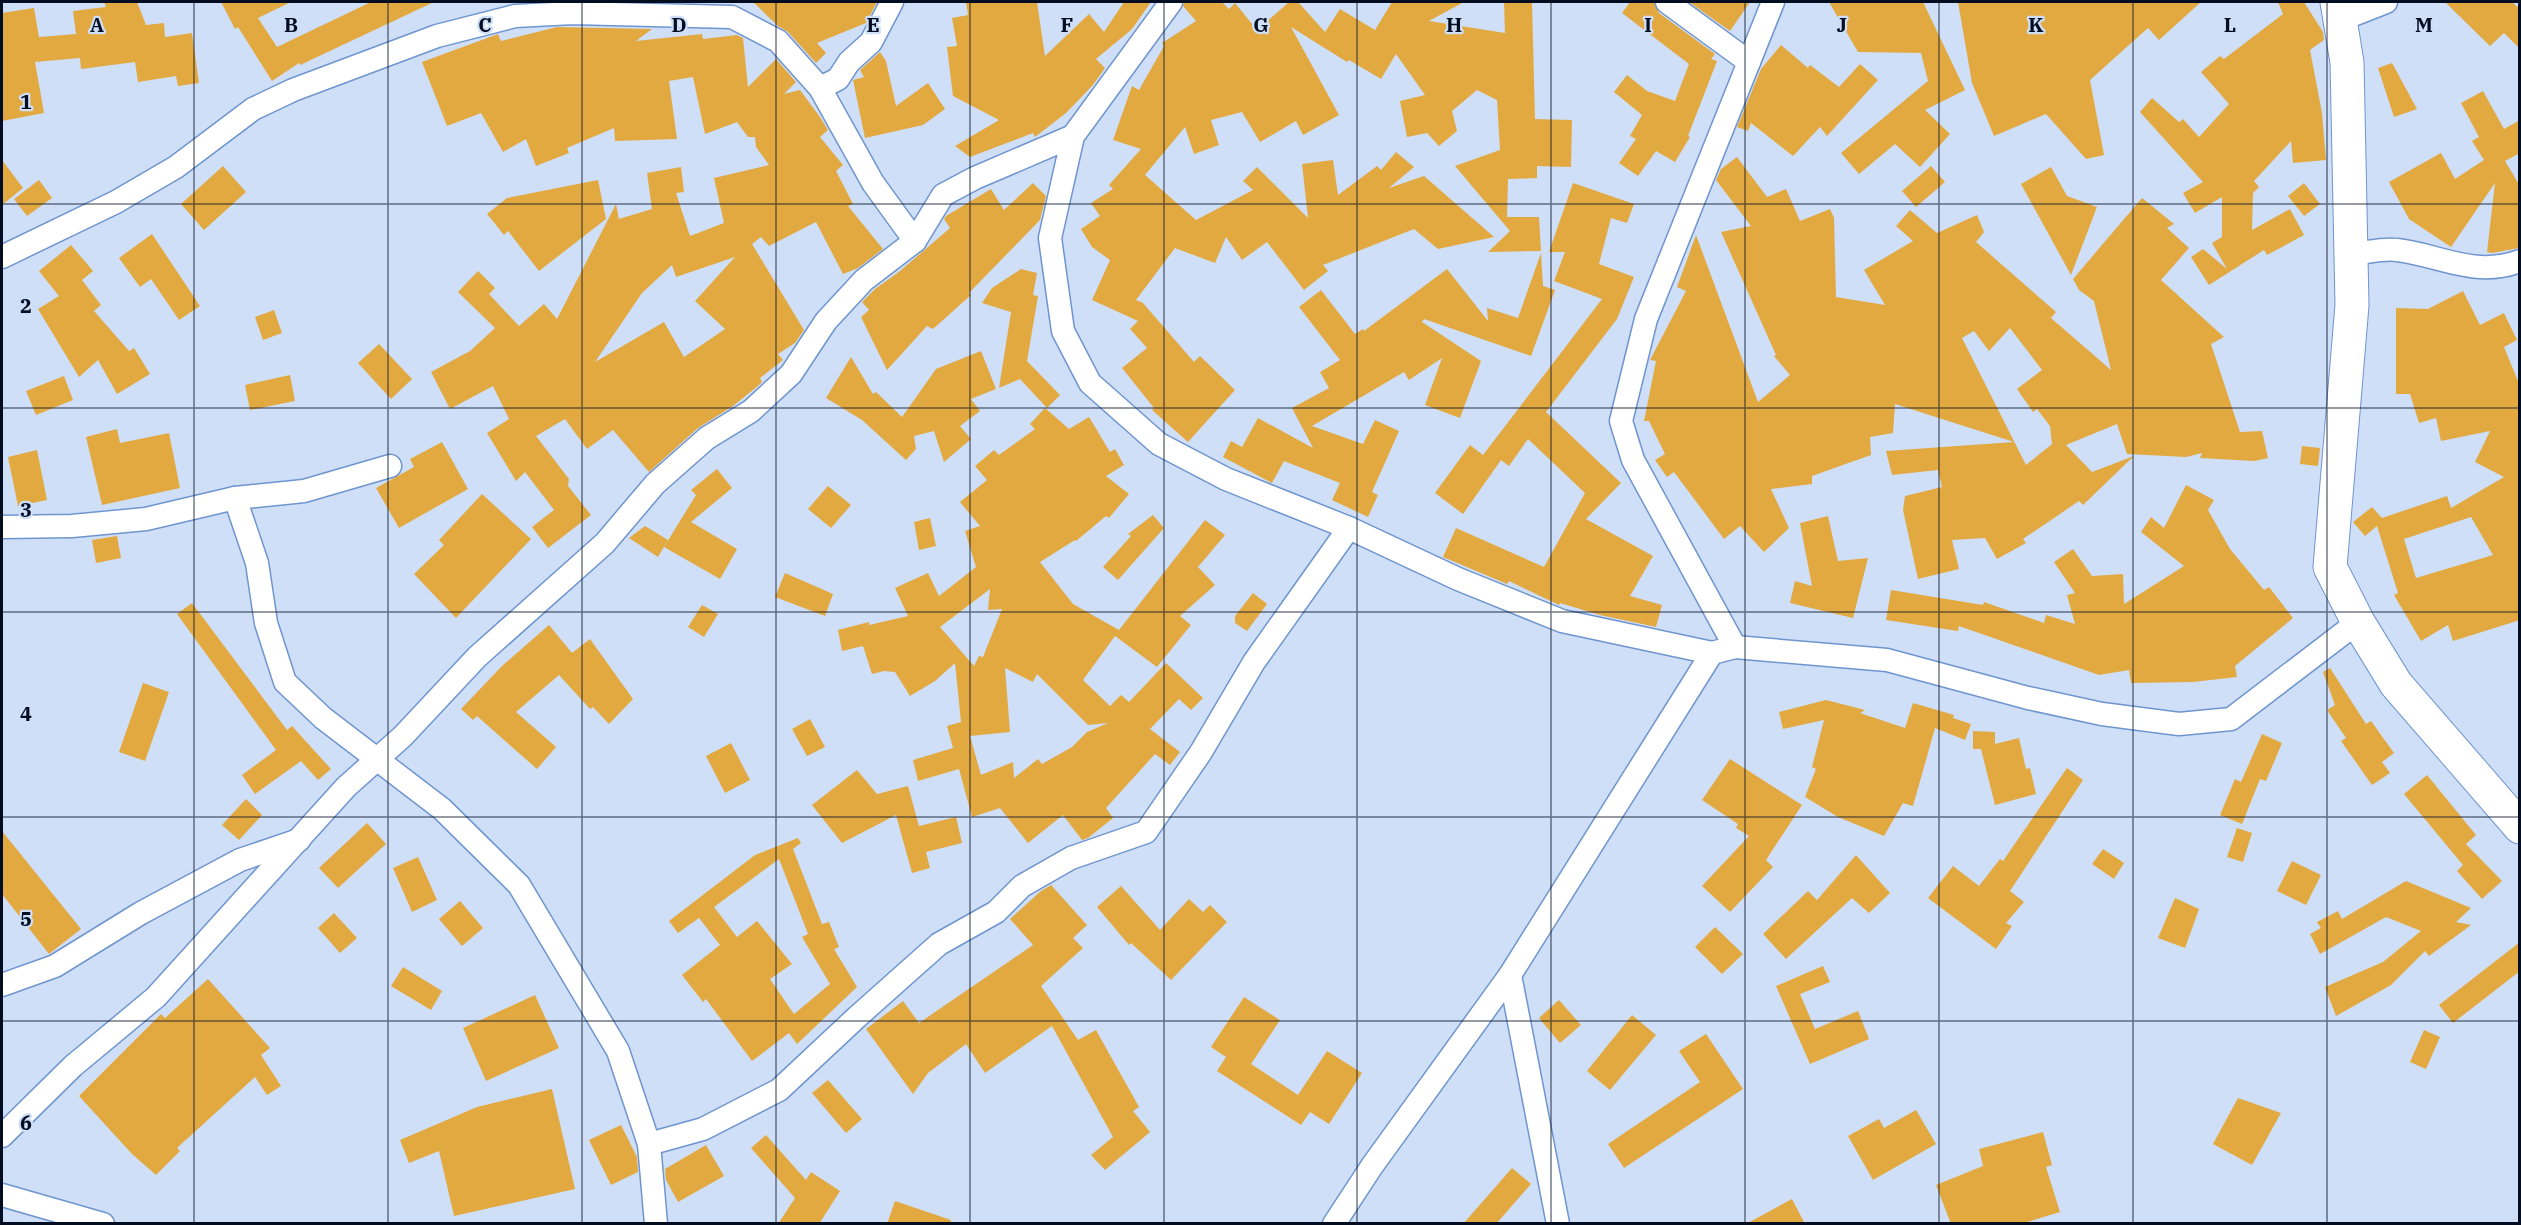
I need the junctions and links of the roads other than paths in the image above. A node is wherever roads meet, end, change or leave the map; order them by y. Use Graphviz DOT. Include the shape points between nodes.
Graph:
graph roads {
  1 [pos="892,2"];
  2 [pos="1171,2"];
  3 [pos="1667,2"];
  4 [pos="1773,2"];
  5 [pos="2386,2"];
  6 [pos="2338,11"];
  7 [pos="1749,62"];
  8 [pos="820,88"];
  9 [pos="1073,136"];
  10 [pos="915,241"];
  11 [pos="2351,254"];
  12 [pos="2,257"];
  13 [pos="2520,261"];
  14 [pos="390,466"];
  15 [pos="235,498"];
  16 [pos="2,527"];
  17 [pos="1349,528"];
  18 [pos="2358,622"];
  19 [pos="1735,647"];
  20 [pos="1712,653"];
  21 [pos="378,758"];
  22 [pos="2520,827"];
  23 [pos="301,839"];
  24 [pos="1510,975"];
  25 [pos="2,985"];
  26 [pos="2,1136"];
  27 [pos="649,1144"];
  28 [pos="2,1195"];
  29 [pos="103,1224"];
  30 [pos="656,1224"];
  31 [pos="1334,1224"];
  32 [pos="1558,1224"];
  1 -- 8 [label="street" via="871,42 849,62 838,80"];
  2 -- 9 [label="street"];
  3 -- 7 [label="street"];
  4 -- 7 [label="street"];
  5 -- 6 [label="street"];
  6 -- 11 [label="street" via="2347,62"];
  7 -- 19 [label="street" via="1646,319 1621,421 1633,460"];
  8 -- 10 [label="street" via="873,183"];
  8 -- 12 [label="street" via="778,41 732,16 515,16 437,36 252,109 176,167"];
  9 -- 10 [label="street" via="943,195"];
  9 -- 17 [label="street" via="1050,238 1063,331 1090,383 1159,444 1226,479"];
  10 -- 21 [label="street" via="864,280 841,304 791,374 751,411 707,438 656,484 605,543 477,657"];
  11 -- 13 [label="street" via="2396,250 2479,268"];
  11 -- 18 [label="street" via="2352,305 2330,567"];
  14 -- 15 [label="street" via="304,491"];
  15 -- 16 [label="street" via="146,519"];
  15 -- 21 [label="street" via="257,563 266,623 285,681 323,718"];
  17 -- 20 [label="street" via="1458,579 1562,621"];
  17 -- 27 [label="street" via="1254,662 1201,752 1146,832 1071,858 1022,886 996,912 939,944 779,1090 703,1129"];
  18 -- 19 [label="street" via="2231,719 2179,724 2060,705 1887,660"];
  18 -- 22 [label="street" via="2396,684"];
  19 -- 20 [label="street"];
  20 -- 24 [label="street"];
  21 -- 23 [label="street" via="346,787"];
  21 -- 27 [label="street" via="442,808 519,885 618,1051"];
  23 -- 25 [label="street" via="240,860 141,913 55,966"];
  23 -- 26 [label="street" via="156,997 73,1066"];
  24 -- 31 [label="street" via="1371,1166"];
  24 -- 32 [label="street"];
  27 -- 30 [label="street"];
  28 -- 29 [label="street"];
}
